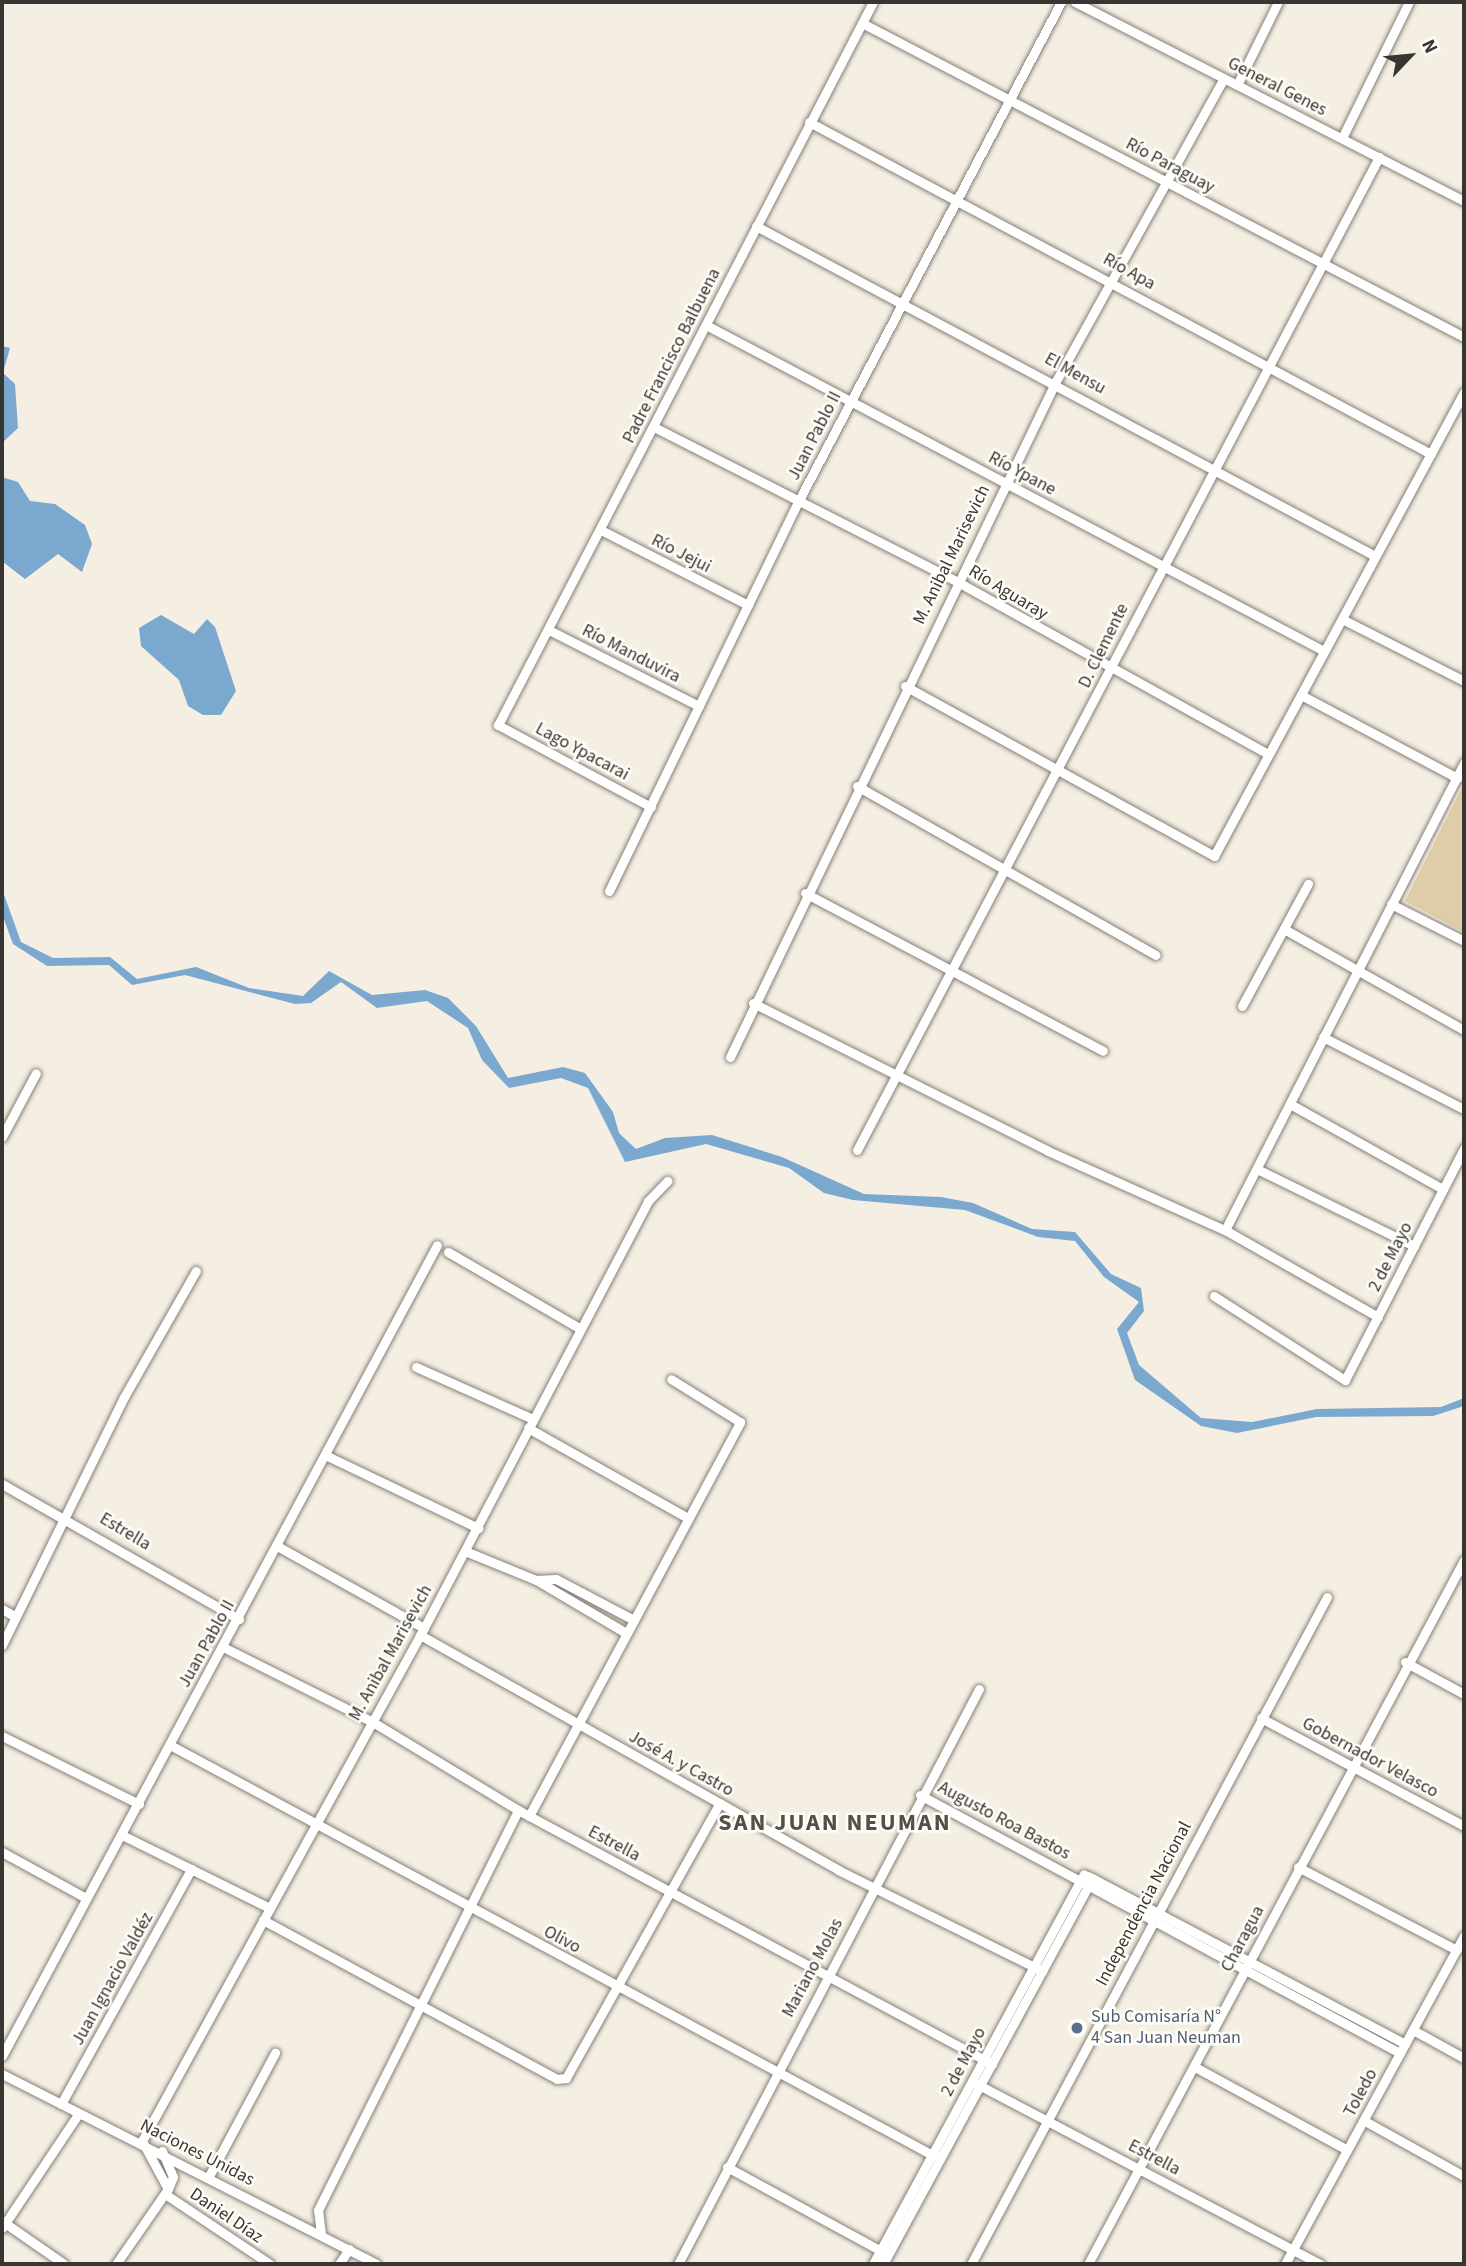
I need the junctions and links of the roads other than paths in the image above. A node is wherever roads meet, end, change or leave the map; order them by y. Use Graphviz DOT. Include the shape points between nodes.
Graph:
graph roads {
  1 [pos="873,2"];
  2 [pos="1061,2"];
  3 [pos="1074,2"];
  4 [pos="1279,2"];
  5 [pos="1409,2"];
  6 [pos="862,23"];
  7 [pos="1224,78"];
  8 [pos="1237,85"];
  9 [pos="1008,99"];
  10 [pos="809,122"];
  11 [pos="1342,138"];
  12 [pos="1379,157"];
  13 [pos="1166,181"];
  14 [pos="957,198"];
  15 [pos="1464,201"];
  16 [pos="756,226"];
  17 [pos="1322,265"];
  18 [pos="1110,279"];
  19 [pos="903,301"];
  20 [pos="706,325"];
  21 [pos="1464,337"];
  22 [pos="1268,367"];
  23 [pos="1056,381"];
  24 [pos="1464,391"];
  25 [pos="851,401"];
  26 [pos="654,427"];
  27 [pos="1431,454"];
  28 [pos="1214,470"];
  29 [pos="1004,482"];
  30 [pos="799,500"];
  31 [pos="601,530"];
  32 [pos="1375,556"];
  33 [pos="1161,566"];
  34 [pos="956,581"];
  35 [pos="748,605"];
  36 [pos="1342,619"];
  37 [pos="550,630"];
  38 [pos="1324,651"];
  39 [pos="1110,672"];
  40 [pos="1464,681"];
  41 [pos="905,686"];
  42 [pos="1301,695"];
  43 [pos="699,706"];
  44 [pos="498,725"];
  45 [pos="1268,754"];
  46 [pos="1464,763"];
  47 [pos="1058,770"];
  48 [pos="1457,778"];
  49 [pos="857,786"];
  50 [pos="651,807"];
  51 [pos="1005,869"];
  52 [pos="1308,884"];
  53 [pos="609,891"];
  54 [pos="805,893"];
  55 [pos="1391,904"];
  56 [pos="1284,929"];
  57 [pos="1464,941"];
  58 [pos="1156,955"];
  59 [pos="1357,969"];
  60 [pos="951,971"];
  61 [pos="753,1003"];
  62 [pos="1241,1006"];
  63 [pos="1464,1030"];
  64 [pos="1323,1037"];
  65 [pos="1103,1051"];
  66 [pos="730,1057"];
  67 [pos="36,1073"];
  68 [pos="897,1075"];
  69 [pos="1290,1104"];
  70 [pos="1464,1109"];
  71 [pos="2,1134"];
  72 [pos="1464,1147"];
  73 [pos="857,1150"];
  74 [pos="1257,1169"];
  75 [pos="667,1181"];
  76 [pos="1443,1189"];
  77 [pos="1225,1230"];
  78 [pos="437,1245"];
  79 [pos="1414,1246"];
  80 [pos="448,1252"];
  81 [pos="196,1271"];
  82 [pos="1214,1296"];
  83 [pos="1378,1317"];
  84 [pos="579,1328"];
  85 [pos="416,1367"];
  86 [pos="671,1379"];
  87 [pos="531,1423"];
  88 [pos="326,1455"];
  89 [pos="2,1484"];
  90 [pos="67,1515"];
  91 [pos="688,1518"];
  92 [pos="478,1528"];
  93 [pos="279,1547"];
  94 [pos="465,1551"];
  95 [pos="1464,1560"];
  96 [pos="536,1580"];
  97 [pos="1327,1597"];
  98 [pos="2,1609"];
  99 [pos="16,1617"];
  100 [pos="239,1619"];
  101 [pos="634,1620"];
  102 [pos="422,1631"];
  103 [pos="626,1633"];
  104 [pos="2,1645"];
  105 [pos="223,1647"];
  106 [pos="1405,1662"];
  107 [pos="979,1689"];
  108 [pos="1464,1694"];
  109 [pos="1261,1718"];
  110 [pos="371,1721"];
  111 [pos="578,1725"];
  112 [pos="2,1735"];
  113 [pos="170,1745"];
  114 [pos="1352,1765"];
  115 [pos="920,1795"];
  116 [pos="720,1803"];
  117 [pos="139,1804"];
  118 [pos="518,1810"];
  119 [pos="529,1816"];
  120 [pos="317,1824"];
  121 [pos="1464,1826"];
  122 [pos="122,1835"];
  123 [pos="2,1852"];
  124 [pos="1298,1867"];
  125 [pos="191,1869"];
  126 [pos="1083,1879"];
  127 [pos="874,1885"];
  128 [pos="667,1890"];
  129 [pos="86,1898"];
  130 [pos="270,1908"];
  131 [pos="467,1908"];
  132 [pos="1155,1917"];
  133 [pos="264,1920"];
  134 [pos="1464,1936"];
  135 [pos="1457,1950"];
  136 [pos="1246,1966"];
  137 [pos="1038,1968"];
  138 [pos="828,1975"];
  139 [pos="614,1985"];
  140 [pos="418,2006"];
  141 [pos="1413,2029"];
  142 [pos="1405,2044"];
  143 [pos="275,2053"];
  144 [pos="1400,2053"];
  145 [pos="2,2056"];
  146 [pos="1464,2058"];
  147 [pos="988,2061"];
  148 [pos="1195,2067"];
  149 [pos="776,2072"];
  150 [pos="2,2074"];
  151 [pos="976,2084"];
  152 [pos="61,2104"];
  153 [pos="79,2113"];
  154 [pos="1048,2121"];
  155 [pos="1365,2121"];
  156 [pos="142,2141"];
  157 [pos="1347,2150"];
  158 [pos="162,2151"];
  159 [pos="936,2157"];
  160 [pos="727,2167"];
  161 [pos="1138,2168"];
  162 [pos="209,2176"];
  163 [pos="1464,2176"];
  164 [pos="167,2192"];
  165 [pos="3,2224"];
  166 [pos="321,2234"];
  167 [pos="349,2249"];
  168 [pos="1293,2249"];
  169 [pos="884,2252"];
  170 [pos="64,2264"];
  171 [pos="116,2264"];
  172 [pos="270,2264"];
  173 [pos="339,2264"];
  174 [pos="376,2264"];
  175 [pos="678,2264"];
  176 [pos="873,2264"];
  177 [pos="883,2264"];
  178 [pos="971,2264"];
  179 [pos="1088,2264"];
  180 [pos="1285,2264"];
  181 [pos="1320,2264"];
  1 -- 6 [label="street, Padre Francisco Balbuena"];
  2 -- 9 [label="street, Juan Pablo II"];
  3 -- 7 [label="street, General Genes"];
  4 -- 8 [label="street"];
  5 -- 11 [label="street"];
  6 -- 9 [label="street, Río Paraguay"];
  6 -- 10 [label="street, Padre Francisco Balbuena"];
  7 -- 8 [label="street, General Genes"];
  7 -- 13 [label="street, M. Anibal Marisevich"];
  8 -- 11 [label="street, General Genes"];
  9 -- 13 [label="street, Río Paraguay"];
  9 -- 14 [label="street, Juan Pablo II"];
  10 -- 14 [label="street, Río Apa"];
  10 -- 16 [label="street, Padre Francisco Balbuena"];
  11 -- 12 [label="street, General Genes"];
  12 -- 15 [label="street, General Genes"];
  12 -- 17 [label="street, D. Clemente"];
  13 -- 17 [label="street, Río Paraguay"];
  13 -- 18 [label="street, M. Anibal Marisevich"];
  14 -- 18 [label="street, Río Apa"];
  14 -- 19 [label="street, Juan Pablo II"];
  16 -- 19 [label="street, El Mensu"];
  16 -- 20 [label="street, Padre Francisco Balbuena"];
  17 -- 21 [label="street, Río Paraguay"];
  17 -- 22 [label="street, D. Clemente"];
  18 -- 22 [label="street, Río Apa"];
  18 -- 23 [label="street, M. Anibal Marisevich"];
  19 -- 23 [label="street, El Mensu"];
  19 -- 25 [label="street, Juan Pablo II"];
  20 -- 25 [label="street, Río Ypane"];
  20 -- 26 [label="street, Padre Francisco Balbuena"];
  22 -- 27 [label="street, Río Apa"];
  22 -- 28 [label="street, D. Clemente"];
  23 -- 28 [label="street, El Mensu"];
  23 -- 29 [label="street, M. Anibal Marisevich"];
  24 -- 27 [label="street"];
  25 -- 29 [label="street, Río Ypane"];
  25 -- 30 [label="street, Juan Pablo II"];
  26 -- 30 [label="street, Río Aguaray"];
  26 -- 31 [label="street, Padre Francisco Balbuena"];
  27 -- 32 [label="street"];
  28 -- 32 [label="street, El Mensu"];
  28 -- 33 [label="street, D. Clemente"];
  29 -- 33 [label="street, Río Ypane"];
  29 -- 34 [label="street, M. Anibal Marisevich"];
  30 -- 34 [label="street, Río Aguaray"];
  30 -- 35 [label="street, Juan Pablo II"];
  31 -- 35 [label="street, Río Jejui"];
  31 -- 37 [label="street, Padre Francisco Balbuena"];
  32 -- 36 [label="street"];
  33 -- 38 [label="street, Río Ypane"];
  33 -- 39 [label="street, D. Clemente"];
  34 -- 39 [label="street, Río Aguaray"];
  34 -- 41 [label="street, M. Anibal Marisevich"];
  35 -- 43 [label="street, Juan Pablo II"];
  36 -- 38 [label="street"];
  36 -- 40 [label="street"];
  37 -- 43 [label="street, Río Manduvira"];
  37 -- 44 [label="street, Padre Francisco Balbuena"];
  38 -- 42 [label="street"];
  39 -- 45 [label="street, Río Aguaray"];
  39 -- 47 [label="street, D. Clemente"];
  41 -- 47 [label="street"];
  41 -- 49 [label="street, M. Anibal Marisevich"];
  42 -- 45 [label="street"];
  42 -- 48 [label="street"];
  43 -- 50 [label="street, Juan Pablo II"];
  44 -- 50 [label="street, Lago Ypacarai"];
  45 -- 47 [label="street" via="1214,856"];
  46 -- 48 [label="street"];
  47 -- 51 [label="street, D. Clemente"];
  48 -- 55 [label="street"];
  49 -- 51 [label="street"];
  49 -- 54 [label="street, M. Anibal Marisevich"];
  50 -- 53 [label="street, Juan Pablo II"];
  51 -- 58 [label="street"];
  51 -- 60 [label="street, D. Clemente"];
  52 -- 56 [label="street"];
  54 -- 60 [label="street"];
  54 -- 61 [label="street, M. Anibal Marisevich"];
  55 -- 57 [label="street"];
  55 -- 59 [label="street"];
  56 -- 59 [label="street"];
  56 -- 62 [label="street"];
  59 -- 63 [label="street"];
  59 -- 64 [label="street"];
  60 -- 65 [label="street"];
  60 -- 68 [label="street, D. Clemente"];
  61 -- 66 [label="street, M. Anibal Marisevich"];
  61 -- 68 [label="street"];
  64 -- 69 [label="street"];
  64 -- 70 [label="street"];
  67 -- 71 [label="street"];
  68 -- 73 [label="street, D. Clemente"];
  68 -- 77 [label="street"];
  69 -- 74 [label="street"];
  69 -- 76 [label="street"];
  72 -- 76 [label="street, 2 de Mayo"];
  74 -- 77 [label="street"];
  74 -- 79 [label="street"];
  75 -- 84 [label="street, M. Anibal Marisevich" via="648,1201"];
  76 -- 79 [label="street, 2 de Mayo"];
  77 -- 83 [label="street"];
  78 -- 88 [label="street, Juan Pablo II"];
  79 -- 83 [label="street, 2 de Mayo"];
  80 -- 84 [label="street"];
  81 -- 90 [label="street"];
  82 -- 83 [label="street, 2 de Mayo" via="1345,1380"];
  84 -- 87 [label="street, M. Anibal Marisevich"];
  85 -- 87 [label="street"];
  86 -- 91 [label="street" via="740,1422"];
  87 -- 91 [label="street"];
  87 -- 92 [label="street, M. Anibal Marisevich"];
  88 -- 92 [label="street"];
  88 -- 93 [label="street, Juan Pablo II"];
  89 -- 90 [label="street, Estrella"];
  90 -- 99 [label="street"];
  90 -- 100 [label="street, Estrella"];
  91 -- 101 [label="street"];
  92 -- 94 [label="street, M. Anibal Marisevich"];
  93 -- 100 [label="street, Juan Pablo II"];
  93 -- 102 [label="street, José A. y Castro"];
  94 -- 96 [label="street"];
  94 -- 102 [label="street, M. Anibal Marisevich"];
  95 -- 106 [label="street, Charagua"];
  96 -- 101 [label="street" via="556,1579"];
  96 -- 103 [label="street"];
  97 -- 109 [label="street, Independencia Nacional"];
  98 -- 99 [label="street"];
  99 -- 104 [label="street"];
  100 -- 105 [label="street, Juan Pablo II"];
  101 -- 103 [label="street"];
  102 -- 110 [label="street, M. Anibal Marisevich"];
  102 -- 111 [label="street, José A. y Castro"];
  103 -- 111 [label="street"];
  105 -- 110 [label="street, Estrella"];
  105 -- 113 [label="street, Juan Pablo II"];
  106 -- 108 [label="street"];
  106 -- 114 [label="street, Charagua"];
  107 -- 115 [label="street, Mariano Molas"];
  109 -- 114 [label="street, Gobernador Velasco"];
  109 -- 132 [label="street, Independencia Nacional"];
  110 -- 118 [label="street, Estrella"];
  110 -- 120 [label="street, M. Anibal Marisevich"];
  111 -- 116 [label="street, José A. y Castro"];
  111 -- 119 [label="street"];
  112 -- 117 [label="street"];
  113 -- 117 [label="street, Juan Pablo II"];
  113 -- 120 [label="street, Olivo"];
  114 -- 121 [label="street, Gobernador Velasco"];
  114 -- 124 [label="street, Charagua"];
  115 -- 126 [label="street, Augusto Roa Bastos"];
  115 -- 127 [label="street, Mariano Molas"];
  116 -- 127 [label="street, José A. y Castro"];
  116 -- 128 [label="street"];
  117 -- 122 [label="street, Juan Pablo II"];
  118 -- 119 [label="street, Estrella"];
  118 -- 131 [label="street"];
  119 -- 128 [label="street, Estrella"];
  120 -- 130 [label="street, M. Anibal Marisevich"];
  120 -- 131 [label="street, Olivo"];
  122 -- 125 [label="street"];
  122 -- 129 [label="street, Juan Pablo II"];
  123 -- 129 [label="street"];
  124 -- 135 [label="street"];
  124 -- 136 [label="street, Charagua"];
  125 -- 130 [label="street"];
  125 -- 152 [label="street, Juan Ignacio Valdéz"];
  126 -- 132 [label="street, Augusto Roa Bastos"];
  126 -- 137 [label="street, 2 de Mayo"];
  127 -- 137 [label="street, José A. y Castro"];
  127 -- 138 [label="street, Mariano Molas"];
  128 -- 138 [label="street, Estrella"];
  128 -- 139 [label="street"];
  129 -- 145 [label="street, Juan Pablo II"];
  130 -- 133 [label="street, M. Anibal Marisevich"];
  131 -- 139 [label="street, Olivo"];
  131 -- 140 [label="street"];
  132 -- 136 [label="street, Augusto Roa Bastos"];
  132 -- 154 [label="street, Independencia Nacional"];
  133 -- 140 [label="street"];
  133 -- 156 [label="street, M. Anibal Marisevich"];
  134 -- 135 [label="street, Toledo"];
  135 -- 141 [label="street, Toledo"];
  136 -- 142 [label="street, Augusto Roa Bastos"];
  136 -- 144 [label="street, Augusto Roa Bastos"];
  136 -- 148 [label="street, Charagua"];
  137 -- 147 [label="street, 2 de Mayo"];
  138 -- 147 [label="street, Estrella"];
  138 -- 149 [label="street, Mariano Molas"];
  139 -- 140 [label="street" via="572,2071 557,2079"];
  139 -- 149 [label="street, Olivo"];
  140 -- 166 [label="street" via="318,2210"];
  141 -- 142 [label="street, Toledo"];
  141 -- 146 [label="street"];
  142 -- 144 [label="street, Toledo"];
  143 -- 162 [label="street"];
  144 -- 155 [label="street, Toledo"];
  147 -- 151 [label="street, 2 de Mayo"];
  148 -- 157 [label="street"];
  148 -- 161 [label="street, Charagua"];
  149 -- 159 [label="street, Olivo"];
  149 -- 160 [label="street, Mariano Molas"];
  150 -- 152 [label="street, Naciones Unidas"];
  151 -- 154 [label="street, Estrella"];
  151 -- 159 [label="street, 2 de Mayo"];
  152 -- 153 [label="street, Naciones Unidas"];
  153 -- 156 [label="street, Naciones Unidas"];
  153 -- 165 [label="street"];
  154 -- 161 [label="street, Estrella"];
  154 -- 178 [label="street, Independencia Nacional"];
  155 -- 157 [label="street, Toledo"];
  155 -- 163 [label="street"];
  156 -- 158 [label="street, Naciones Unidas"];
  156 -- 164 [label="street"];
  157 -- 168 [label="street, Toledo"];
  158 -- 162 [label="street, Naciones Unidas"];
  158 -- 164 [label="street" via="173,2177"];
  159 -- 169 [label="street, 2 de Mayo"];
  160 -- 169 [label="street"];
  160 -- 175 [label="street, Mariano Molas"];
  161 -- 168 [label="street, Estrella"];
  161 -- 179 [label="street, Charagua"];
  162 -- 166 [label="street, Naciones Unidas"];
  164 -- 171 [label="street"];
  164 -- 172 [label="street, Daniel Díaz"];
  165 -- 170 [label="street"];
  166 -- 167 [label="street, Naciones Unidas"];
  167 -- 173 [label="street"];
  167 -- 174 [label="street, Naciones Unidas"];
  168 -- 180 [label="street, Toledo"];
  168 -- 181 [label="street, Estrella"];
  169 -- 176 [label="street, 2 de Mayo"];
  169 -- 177 [label="street, 2 de Mayo"];
}
